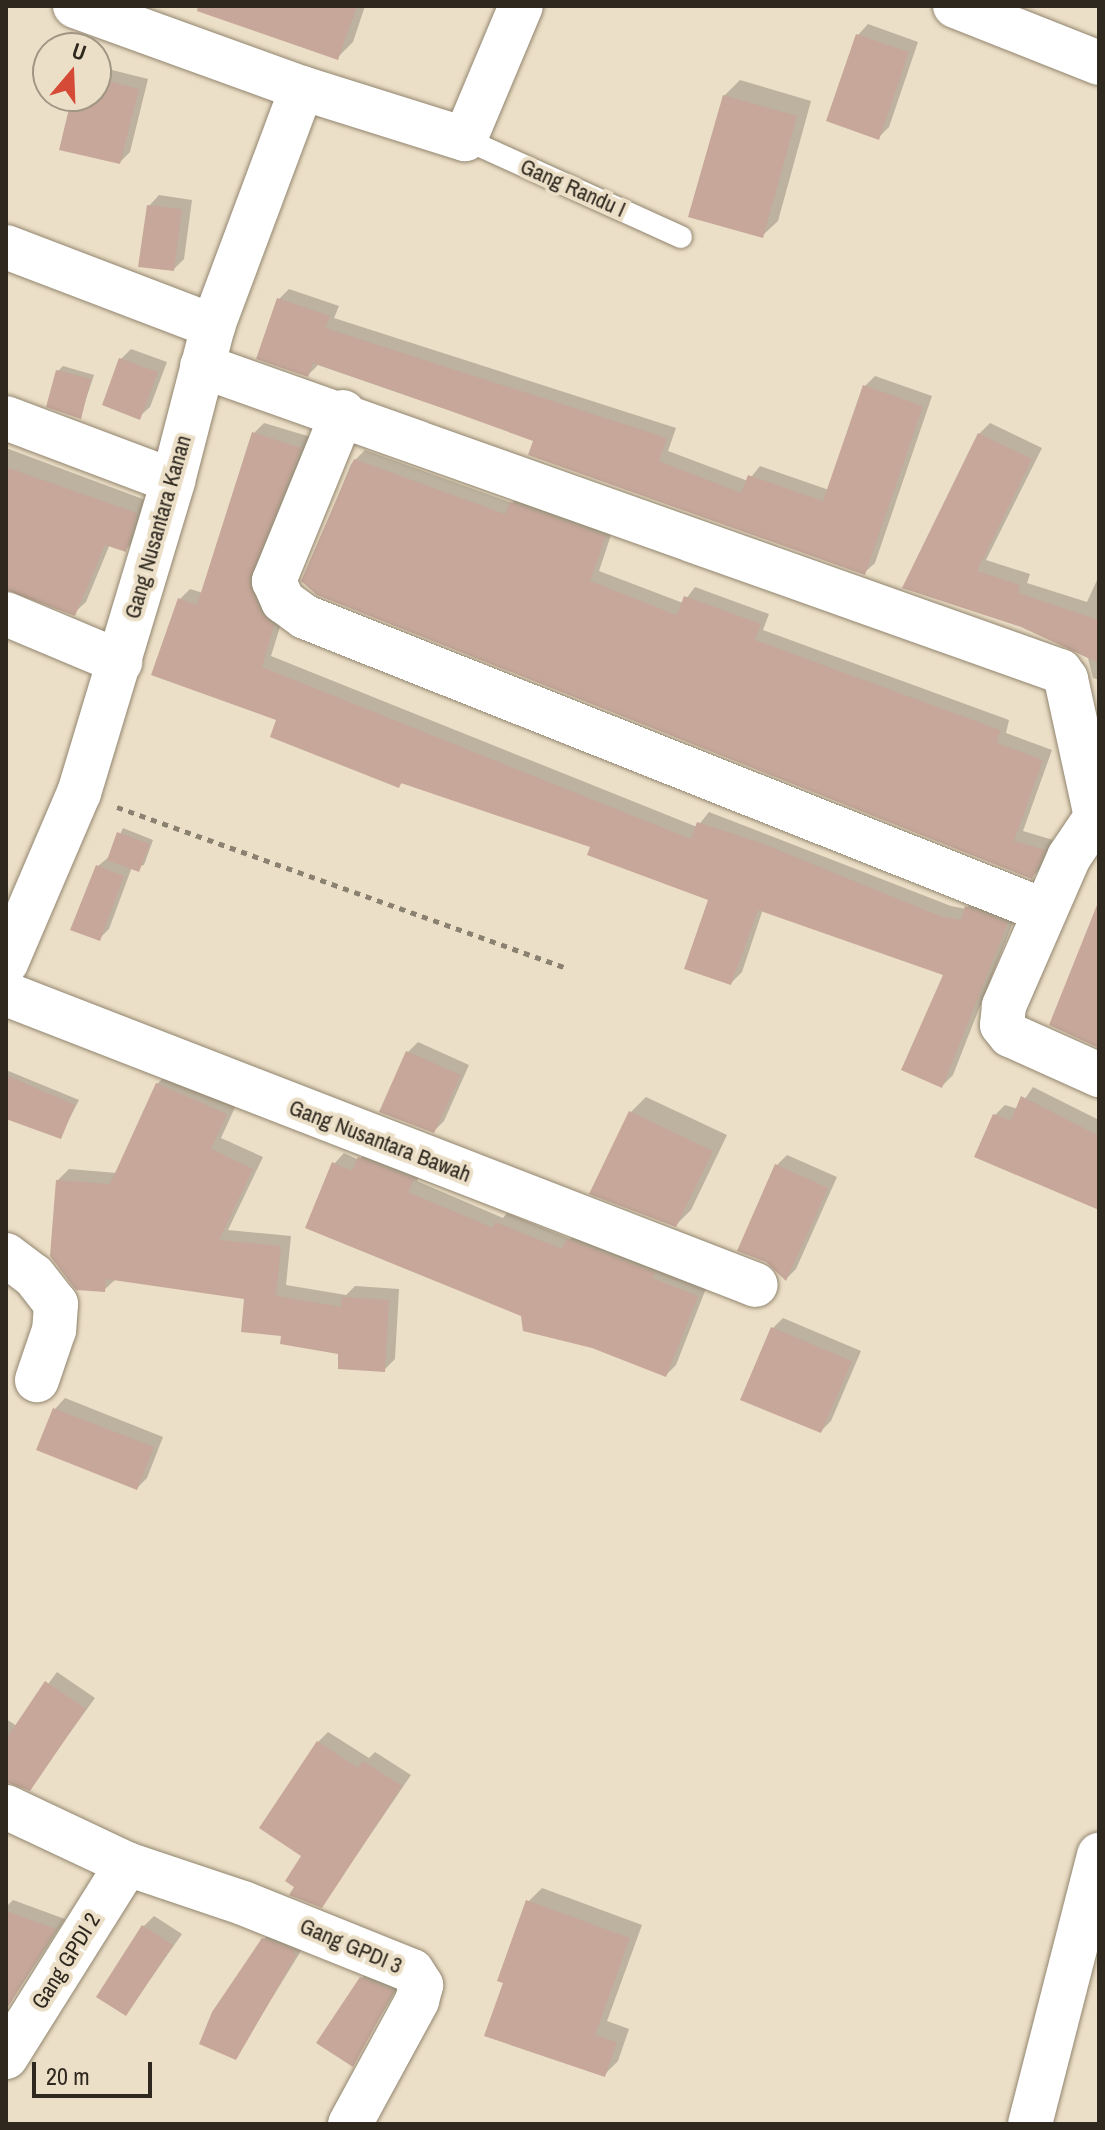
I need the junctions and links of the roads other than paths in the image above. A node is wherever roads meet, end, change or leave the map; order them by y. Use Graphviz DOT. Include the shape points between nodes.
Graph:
graph roads {
  1 [pos="75,6"];
  2 [pos="521,6"];
  3 [pos="955,6"];
  4 [pos="1099,63"];
  5 [pos="302,88"];
  6 [pos="465,139"];
  7 [pos="681,237"];
  8 [pos="6,247"];
  9 [pos="208,346"];
  10 [pos="343,412"];
  11 [pos="6,418"];
  12 [pos="173,481"];
  13 [pos="6,614"];
  14 [pos="120,662"];
  15 [pos="1098,818"];
  16 [pos="23,878"];
  17 [pos="1045,911"];
  18 [pos="6,963"];
  19 [pos="6,994"];
  20 [pos="1099,1075"];
  21 [pos="6,1255"];
  22 [pos="756,1285"];
  23 [pos="37,1380"];
  24 [pos="6,1807"];
  25 [pos="1099,1855"];
  26 [pos="127,1864"];
  27 [pos="6,2057"];
  28 [pos="350,2124"];
  29 [pos="1030,2124"];
  1 -- 5 [label="street"];
  2 -- 6 [label="street"];
  3 -- 4 [label="street"];
  5 -- 6 [label="street"];
  5 -- 9 [label="street, Gang Nusantara Kanan"];
  6 -- 7 [label="lane, Gang Randu I"];
  8 -- 9 [label="street"];
  9 -- 10 [label="street"];
  9 -- 12 [label="street, Gang Nusantara Kanan"];
  10 -- 15 [label="street" via="737,560 1060,671"];
  10 -- 17 [label="street" via="274,581 283,601 305,617"];
  11 -- 12 [label="street"];
  12 -- 14 [label="street, Gang Nusantara Kanan"];
  13 -- 14 [label="street"];
  14 -- 16 [label="street, Gang Nusantara Kanan" via="79,793"];
  15 -- 17 [label="street" via="1069,857"];
  16 -- 18 [label="street, Gang Nusantara Kanan"];
  17 -- 20 [label="street" via="1004,1006 1002,1025 1010,1035"];
  19 -- 22 [label="street, Gang Nusantara Bawah"];
  21 -- 23 [label="street" via="34,1276 56,1304 54,1330"];
  24 -- 26 [label="street, Gang GPDI 3"];
  25 -- 29 [label="street"];
  26 -- 27 [label="street, Gang GPDI 2"];
  26 -- 28 [label="street, Gang GPDI 3" via="243,1903 412,1971 421,1985 417,2001"];
}
